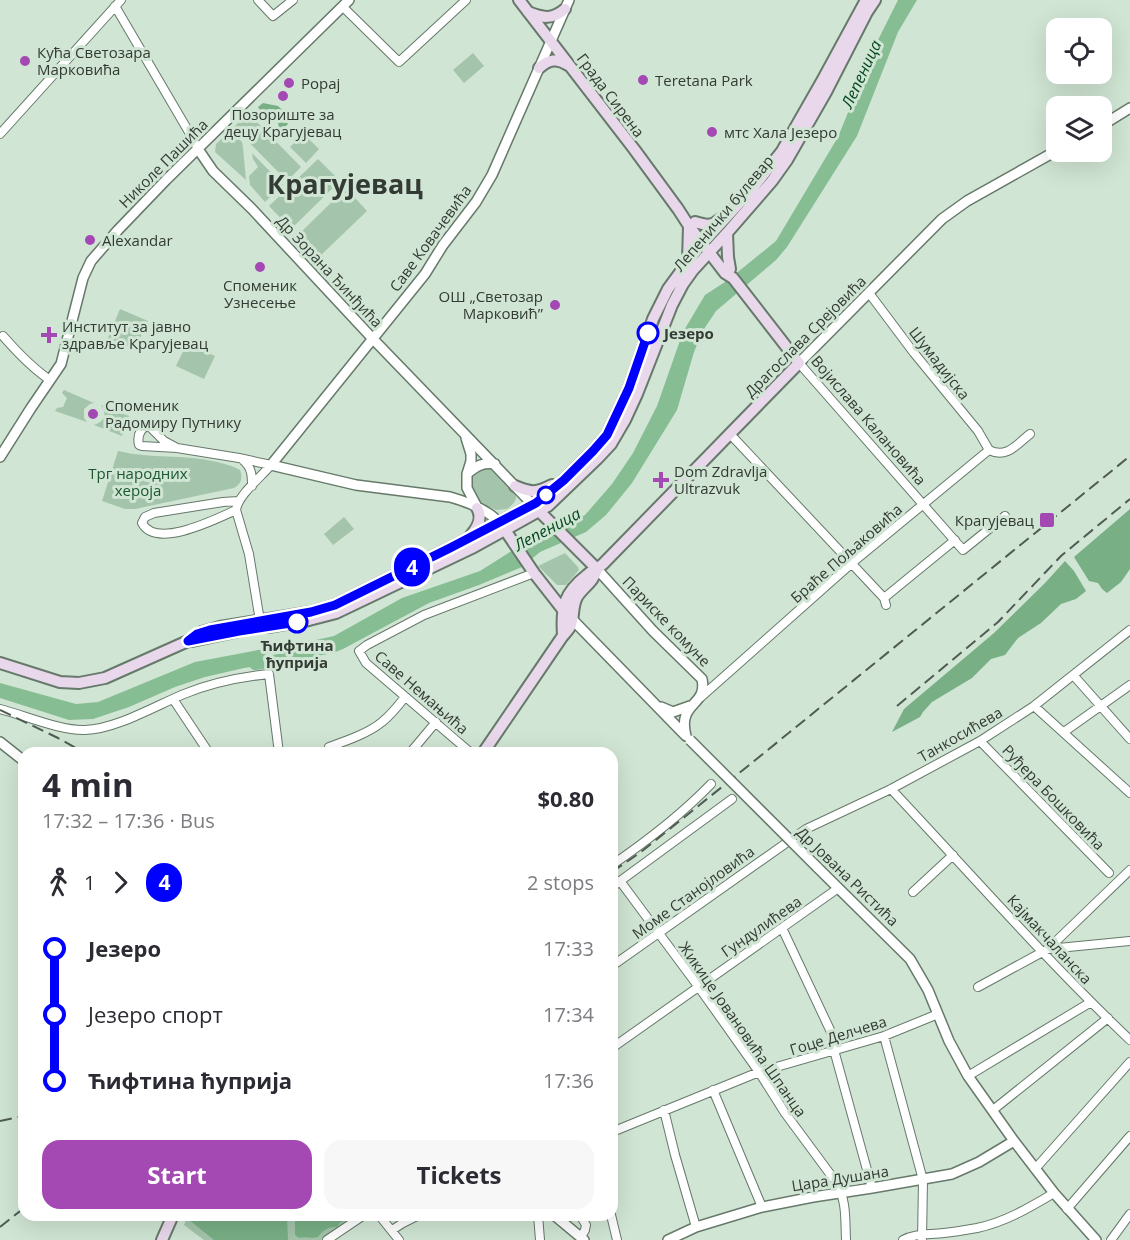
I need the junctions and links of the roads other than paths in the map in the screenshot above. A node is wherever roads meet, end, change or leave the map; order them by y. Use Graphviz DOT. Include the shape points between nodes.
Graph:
graph roads {
  1 [pos="258,0"];
  2 [pos="293,0"];
  3 [pos="466,0"];
  4 [pos="519,0"];
  5 [pos="866,0"];
  6 [pos="875,0"];
  7 [pos="118,3"];
  8 [pos="346,3"];
  9 [pos="567,5"];
  10 [pos="528,12"];
  11 [pos="550,40"];
  12 [pos="570,65"];
  13 [pos="539,68"];
  14 [pos="1130,108"];
  15 [pos="1112,119"];
  16 [pos="0,134"];
  17 [pos="198,149"];
  18 [pos="1046,157"];
  19 [pos="735,208"];
  20 [pos="692,224"];
  21 [pos="727,233"];
  22 [pos="709,245"];
  23 [pos="688,261"];
  24 [pos="730,273"];
  25 [pos="683,284"];
  26 [pos="868,293"];
  27 [pos="3,336"];
  28 [pos="373,339"];
  29 [pos="799,363"];
  30 [pos="50,380"];
  31 [pos="730,434"];
  32 [pos="1030,434"];
  33 [pos="465,435"];
  34 [pos="177,448"];
  35 [pos="989,450"];
  36 [pos="0,457"];
  37 [pos="239,458"];
  38 [pos="495,464"];
  39 [pos="271,465"];
  40 [pos="467,474"];
  41 [pos="564,480"];
  42 [pos="252,486"];
  43 [pos="515,486"];
  44 [pos="923,504"];
  45 [pos="237,505"];
  46 [pos="477,508"];
  47 [pos="536,508"];
  48 [pos="1005,516"];
  49 [pos="502,526"];
  50 [pos="467,539"];
  51 [pos="955,540"];
  52 [pos="852,563"];
  53 [pos="597,570"];
  54 [pos="533,571"];
  55 [pos="550,594"];
  56 [pos="579,594"];
  57 [pos="566,597"];
  58 [pos="563,610"];
  59 [pos="572,620"];
  60 [pos="260,621"];
  61 [pos="1130,630"];
  62 [pos="563,635"];
  63 [pos="188,641"];
  64 [pos="0,663"];
  65 [pos="1074,675"];
  66 [pos="722,678"];
  67 [pos="702,679"];
  68 [pos="1130,685"];
  69 [pos="405,697"];
  70 [pos="701,697"];
  71 [pos="173,699"];
  72 [pos="654,703"];
  73 [pos="692,705"];
  74 [pos="1034,706"];
  75 [pos="1100,706"];
  76 [pos="0,709"];
  77 [pos="436,722"];
  78 [pos="1064,732"];
  79 [pos="688,738"];
  80 [pos="1130,740"];
  81 [pos="980,741"];
  82 [pos="0,742"];
  83 [pos="205,747"];
  84 [pos="278,747"];
  85 [pos="329,747"];
  86 [pos="415,747"];
  87 [pos="464,747"];
  88 [pos="487,747"];
  89 [pos="18,756"];
  90 [pos="711,784"];
  91 [pos="891,789"];
  92 [pos="1130,793"];
  93 [pos="732,799"];
  94 [pos="789,839"];
  95 [pos="953,855"];
  96 [pos="618,861"];
  97 [pos="1130,870"];
  98 [pos="1109,873"];
  99 [pos="620,881"];
  100 [pos="837,889"];
  101 [pos="913,892"];
  102 [pos="782,928"];
  103 [pos="658,932"];
  104 [pos="1130,941"];
  105 [pos="1045,950"];
  106 [pos="618,962"];
  107 [pos="698,986"];
  108 [pos="978,987"];
  109 [pos="1091,1002"];
  110 [pos="938,1014"];
  111 [pos="1108,1018"];
  112 [pos="884,1036"];
  113 [pos="1130,1040"];
  114 [pos="618,1044"];
  115 [pos="837,1049"];
  116 [pos="1130,1062"];
  117 [pos="759,1072"];
  118 [pos="968,1076"];
  119 [pos="713,1090"];
  120 [pos="664,1110"];
  121 [pos="993,1110"];
  122 [pos="618,1129"];
  123 [pos="1130,1136"];
  124 [pos="1014,1141"];
  125 [pos="1035,1169"];
  126 [pos="923,1180"];
  127 [pos="872,1188"];
  128 [pos="842,1193"];
  129 [pos="1054,1193"];
  130 [pos="762,1207"];
  131 [pos="1067,1209"];
  132 [pos="1130,1214"];
  133 [pos="170,1221"];
  134 [pos="355,1221"];
  135 [pos="384,1221"];
  136 [pos="407,1221"];
  137 [pos="538,1221"];
  138 [pos="561,1221"];
  139 [pos="584,1221"];
  140 [pos="612,1221"];
  141 [pos="696,1227"];
  142 [pos="392,1230"];
  143 [pos="922,1237"];
  144 [pos="583,1239"];
  145 [pos="162,1240"];
  146 [pos="327,1240"];
  147 [pos="399,1240"];
  148 [pos="540,1240"];
  149 [pos="617,1240"];
  150 [pos="668,1240"];
  151 [pos="846,1240"];
  152 [pos="903,1240"];
  153 [pos="1096,1240"];
  154 [pos="1111,1240"];
  1 -- 2 [label="street" via="273,16"];
  3 -- 8 [label="street" via="399,62"];
  4 -- 10 [label="main road, Града Сирена"];
  5 -- 19 [label="main road, Лепенички булевар" via="790,140"];
  6 -- 21 [label="main road, Лепенички булевар" via="796,146"];
  7 -- 16 [label="street"];
  7 -- 17 [label="street, Др Зорана Ђинђића"];
  8 -- 17 [label="street, Николе Пашића"];
  9 -- 10 [label="main road" via="559,14 549,17"];
  9 -- 11 [label="street, Саве Ковачевића"];
  10 -- 11 [label="main road, Града Сирена"];
  11 -- 12 [label="main road, Града Сирена"];
  11 -- 13 [label="street, Саве Ковачевића"];
  12 -- 13 [label="main road" via="551,60"];
  12 -- 20 [label="main road, Града Сирена"];
  13 -- 28 [label="street, Саве Ковачевића" via="484,189"];
  14 -- 15 [label="street"];
  17 -- 28 [label="street, Др Зорана Ђинђића" via="213,171"];
  17 -- 30 [label="street, Николе Пашића" via="91,261 79,290 64,358"];
  18 -- 26 [label="street, Драгослава Срејовића" via="951,212"];
  19 -- 20 [label="main road" via="713,225"];
  19 -- 22 [label="main road, Лепенички булевар"];
  20 -- 22 [label="main road, Града Сирена"];
  20 -- 23 [label="main road"];
  21 -- 22 [label="main road, Лепенички булевар"];
  21 -- 24 [label="main road"];
  22 -- 23 [label="main road, Лепенички булевар"];
  22 -- 24 [label="main road, Војислава Калановића"];
  22 -- 25 [label="main road, Лепенички булевар"];
  23 -- 41 [label="main road, Лепенички булевар" via="658,308 611,428"];
  24 -- 25 [label="main road" via="711,266"];
  24 -- 29 [label="main road, Војислава Калановића"];
  25 -- 47 [label="main road, Лепенички булевар" via="615,437 548,506"];
  26 -- 29 [label="street, Драгослава Срејовића"];
  26 -- 35 [label="street, Шумадијска"];
  27 -- 30 [label="street"];
  28 -- 33 [label="street, Др Зорана Ђинђића"];
  28 -- 39 [label="street, Саве Ковачевића"];
  29 -- 31 [label="main road, Драгослава Срејовића"];
  29 -- 44 [label="street, Војислава Калановића"];
  30 -- 36 [label="street, Николе Пашића"];
  31 -- 52 [label="street"];
  31 -- 53 [label="main road, Драгослава Срејовића"];
  32 -- 35 [label="street" via="1008,452 996,454"];
  33 -- 38 [label="street, Др Зорана Ђинђића"];
  33 -- 40 [label="street" via="471,451"];
  34 -- 34 [label="street" via="148,425 140,430 139,445"];
  34 -- 37 [label="street"];
  35 -- 44 [label="street, Браће Пољаковића"];
  37 -- 39 [label="street"];
  37 -- 42 [label="street" via="250,468"];
  38 -- 40 [label="street" via="481,464"];
  38 -- 43 [label="street, Др Зорана Ђинђића"];
  39 -- 42 [label="street"];
  39 -- 46 [label="street" via="356,485 464,501"];
  40 -- 46 [label="street" via="467,488"];
  41 -- 43 [label="main road" via="536,492"];
  41 -- 47 [label="main road, Лепенички булевар"];
  42 -- 45 [label="street"];
  43 -- 47 [label="street, Др Зорана Ђинђића"];
  44 -- 51 [label="street, Војислава Калановића"];
  44 -- 52 [label="street, Браће Пољаковића"];
  45 -- 45 [label="street" via="204,525 174,532 154,532 142,523 154,513 223,502"];
  45 -- 60 [label="street"];
  46 -- 49 [label="street"];
  46 -- 50 [label="main road" via="480,521"];
  47 -- 49 [label="main road, Лепенички булевар"];
  47 -- 53 [label="main road"];
  48 -- 51 [label="street, Војислава Калановића" via="963,550"];
  49 -- 50 [label="main road, Лепенички булевар"];
  49 -- 54 [label="main road, Др Јована Ристића"];
  49 -- 63 [label="main road, Лепенички булевар" via="474,547 327,616"];
  50 -- 60 [label="main road, Лепенички булевар" via="335,605"];
  51 -- 52 [label="street" via="885,602"];
  52 -- 66 [label="street, Браће Пољаковића"];
  53 -- 56 [label="main road, Драгослава Срејовића"];
  53 -- 57 [label="main road, Драгослава Срејовића" via="587,574"];
  53 -- 67 [label="street, Париске комуне"];
  54 -- 55 [label="main road, Др Јована Ристића"];
  54 -- 69 [label="street, Саве Немањића" via="424,615 360,649 366,663"];
  55 -- 57 [label="main road"];
  55 -- 58 [label="main road, Др Јована Ристића"];
  56 -- 57 [label="main road"];
  56 -- 59 [label="main road, Драгослава Срејовића"];
  57 -- 58 [label="main road, Драгослава Срејовића"];
  58 -- 59 [label="street, Др Јована Ристића"];
  58 -- 62 [label="main road, Драгослава Срејовића"];
  59 -- 62 [label="main road, Драгослава Срејовића"];
  59 -- 72 [label="street, Др Јована Ристића"];
  60 -- 63 [label="main road, Лепенички булевар" via="220,627"];
  61 -- 65 [label="street, Танкосићева"];
  62 -- 88 [label="main road"];
  63 -- 64 [label="main road, Лепенички булевар" via="115,675 88,682 60,682"];
  65 -- 74 [label="street, Танкосићева"];
  65 -- 75 [label="street"];
  66 -- 67 [label="street, Париске комуне"];
  66 -- 70 [label="street, Браће Пољаковића"];
  67 -- 70 [label="street"];
  68 -- 75 [label="street"];
  69 -- 77 [label="street, Саве Немањића"];
  69 -- 85 [label="street" via="378,725"];
  70 -- 73 [label="street"];
  71 -- 76 [label="street" via="114,723 85,730"];
  71 -- 83 [label="street"];
  71 -- 84 [label="street" via="200,688 269,674"];
  72 -- 73 [label="street" via="670,712"];
  72 -- 79 [label="street, Др Јована Ристића"];
  73 -- 79 [label="street" via="684,722"];
  74 -- 78 [label="street"];
  74 -- 81 [label="street, Танкосићева"];
  75 -- 78 [label="street"];
  75 -- 80 [label="street"];
  77 -- 86 [label="street"];
  77 -- 87 [label="street, Саве Немањића"];
  78 -- 92 [label="street"];
  79 -- 100 [label="street, Др Јована Ристића, bridge"];
  81 -- 91 [label="street, Танкосићева"];
  81 -- 98 [label="street, Руђера Бошковића"];
  82 -- 89 [label="street"];
  90 -- 96 [label="street"];
  91 -- 94 [label="street, Танкосићева"];
  91 -- 95 [label="street, Кајмакчаланска"];
  93 -- 99 [label="street"];
  94 -- 103 [label="street, Моме Станојловића"];
  95 -- 101 [label="street"];
  95 -- 105 [label="street, Кајмакчаланска"];
  97 -- 105 [label="street"];
  99 -- 103 [label="street, Жикице Јовановића Шпанца"];
  100 -- 102 [label="street, Гундулићева"];
  100 -- 110 [label="street, Др Јована Ристића" via="910,959"];
  102 -- 107 [label="street, Гундулићева"];
  102 -- 115 [label="street"];
  103 -- 106 [label="street, Моме Станојловића"];
  103 -- 107 [label="street, Жикице Јовановића Шпанца"];
  104 -- 105 [label="street"];
  105 -- 108 [label="street"];
  105 -- 109 [label="street, Кајмакчаланска"];
  107 -- 114 [label="street, Гундулићева"];
  107 -- 117 [label="street, Жикице Јовановића Шпанца"];
  109 -- 111 [label="street, Кајмакчаланска"];
  109 -- 118 [label="street"];
  110 -- 112 [label="street, Гоце Делчева"];
  110 -- 118 [label="street, Др Јована Ристића"];
  111 -- 113 [label="street, Кајмакчаланска"];
  111 -- 121 [label="street"];
  112 -- 115 [label="street, Гоце Делчева"];
  112 -- 126 [label="street"];
  115 -- 117 [label="street, Гоце Делчева"];
  115 -- 127 [label="street"];
  116 -- 125 [label="street"];
  117 -- 119 [label="street, Гоце Делчева"];
  117 -- 128 [label="street, Жикице Јовановића Шпанца"];
  118 -- 121 [label="street, Др Јована Ристића"];
  119 -- 120 [label="street, Гоце Делчева"];
  119 -- 130 [label="street"];
  120 -- 122 [label="street, Гоце Делчева"];
  120 -- 141 [label="street"];
  121 -- 124 [label="street, Др Јована Ристића"];
  123 -- 131 [label="street"];
  124 -- 125 [label="street, Др Јована Ристића"];
  124 -- 126 [label="street, Цара Душана" via="960,1171"];
  125 -- 129 [label="street, Др Јована Ристића"];
  126 -- 127 [label="street, Цара Душана"];
  126 -- 143 [label="street"];
  127 -- 128 [label="street, Цара Душана"];
  128 -- 130 [label="street, Цара Душана"];
  128 -- 151 [label="street"];
  129 -- 131 [label="street, Др Јована Ристића"];
  129 -- 143 [label="street" via="1007,1219"];
  130 -- 141 [label="street, Цара Душана"];
  131 -- 153 [label="street, Др Јована Ристића"];
  132 -- 154 [label="street"];
  133 -- 145 [label="main road"];
  134 -- 146 [label="street"];
  135 -- 142 [label="street"];
  136 -- 142 [label="street"];
  137 -- 148 [label="street"];
  138 -- 144 [label="street"];
  139 -- 144 [label="street"];
  140 -- 149 [label="street"];
  141 -- 150 [label="street, Цара Душана"];
  142 -- 147 [label="street"];
  143 -- 152 [label="street" via="913,1235"];
}
